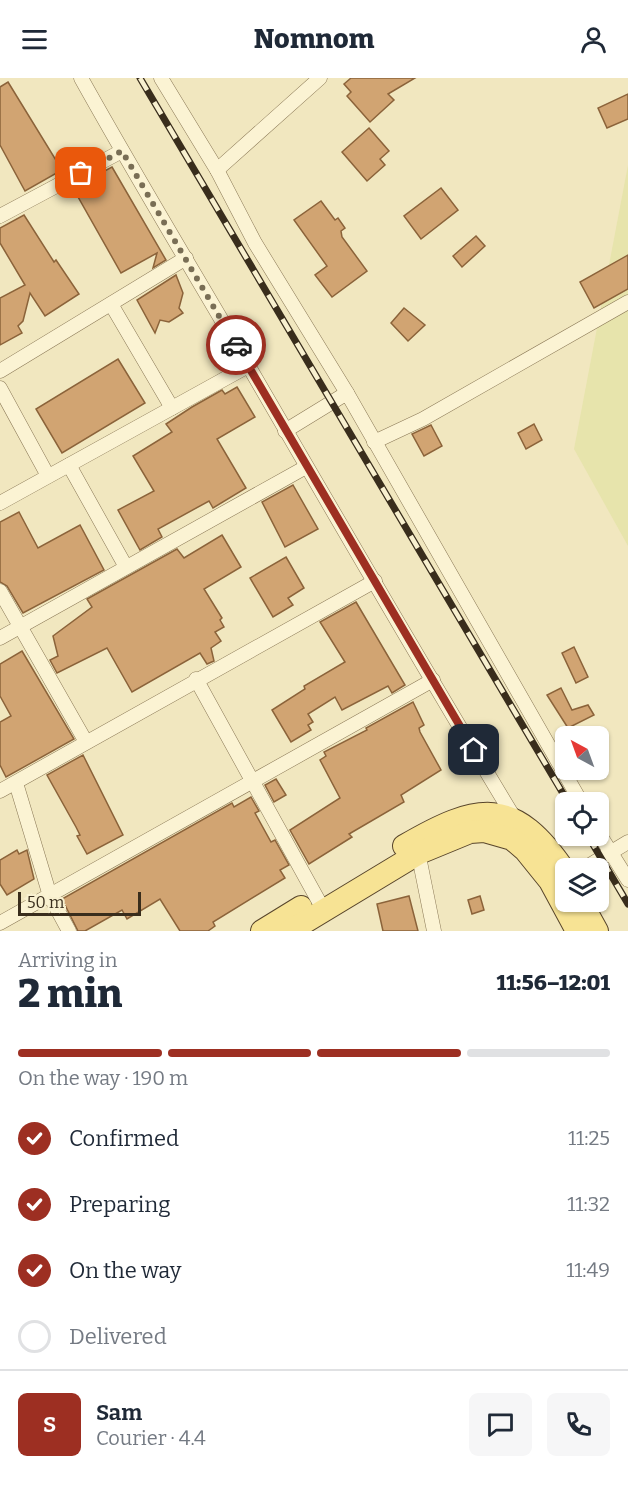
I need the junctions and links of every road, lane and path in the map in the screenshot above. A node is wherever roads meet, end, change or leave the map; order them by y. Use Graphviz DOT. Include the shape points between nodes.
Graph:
graph roads {
  1 [pos="81,78"];
  2 [pos="161,78"];
  3 [pos="320,78"];
  4 [pos="122,151"];
  5 [pos="217,170"];
  6 [pos="0,216"];
  7 [pos="186,258"];
  8 [pos="628,302"];
  9 [pos="111,304"];
  10 [pos="2,366"];
  11 [pos="248,366"];
  12 [pos="0,388"];
  13 [pos="347,393"];
  14 [pos="172,408"];
  15 [pos="285,431"];
  16 [pos="374,442"];
  17 [pos="69,465"];
  18 [pos="306,467"];
  19 [pos="48,476"];
  20 [pos="0,502"];
  21 [pos="126,567"];
  22 [pos="375,581"];
  23 [pos="0,591"];
  24 [pos="20,628"];
  25 [pos="0,638"];
  26 [pos="196,679"];
  27 [pos="433,680"];
  28 [pos="86,742"];
  29 [pos="253,781"];
  30 [pos="16,783"];
  31 [pos="0,791"];
  32 [pos="575,792"];
  33 [pos="514,829"];
  34 [pos="628,842"];
  35 [pos="607,846"];
  36 [pos="417,847"];
  37 [pos="611,853"];
  38 [pos="555,858"];
  39 [pos="602,858"];
  40 [pos="628,880"];
  41 [pos="50,896"];
  42 [pos="319,903"];
  43 [pos="587,912"];
  44 [pos="0,923"];
  45 [pos="289,928"];
  46 [pos="69,931"];
  47 [pos="262,931"];
  48 [pos="434,931"];
  49 [pos="577,931"];
  50 [pos="597,931"];
  1 -- 4 [label="street"];
  2 -- 5 [label="street"];
  3 -- 5 [label="street"];
  4 -- 6 [label="street"];
  4 -- 7 [label="street"];
  5 -- 13 [label="street" via="255,243"];
  7 -- 9 [label="street"];
  7 -- 11 [label="street"];
  8 -- 16 [label="street"];
  9 -- 10 [label="street"];
  9 -- 14 [label="street"];
  11 -- 14 [label="street"];
  11 -- 15 [label="street"];
  12 -- 19 [label="street"];
  13 -- 15 [label="street"];
  13 -- 16 [label="street"];
  14 -- 17 [label="street"];
  15 -- 18 [label="street"];
  16 -- 32 [label="street"];
  17 -- 19 [label="street"];
  17 -- 21 [label="street"];
  18 -- 21 [label="street"];
  18 -- 22 [label="street"];
  19 -- 20 [label="street"];
  21 -- 24 [label="street"];
  22 -- 26 [label="street"];
  22 -- 27 [label="street"];
  23 -- 24 [label="street"];
  24 -- 25 [label="street"];
  24 -- 28 [label="street"];
  26 -- 28 [label="street"];
  26 -- 29 [label="street"];
  27 -- 29 [label="street"];
  27 -- 33 [label="street"];
  28 -- 30 [label="street"];
  29 -- 41 [label="street"];
  29 -- 42 [label="street"];
  30 -- 31 [label="street"];
  30 -- 41 [label="street"];
  33 -- 36 [label="main road" via="492,814 465,816 445,823"];
  33 -- 38 [label="main road" via="531,829"];
  33 -- 49 [label="main road"];
  34 -- 37 [label="street"];
  35 -- 37 [label="street"];
  36 -- 42 [label="main road"];
  36 -- 48 [label="street"];
  37 -- 39 [label="street"];
  37 -- 40 [label="street"];
  41 -- 44 [label="street"];
  41 -- 46 [label="street"];
  42 -- 45 [label="main road"];
  43 -- 50 [label="main road"];
  45 -- 47 [label="main road"];
}
